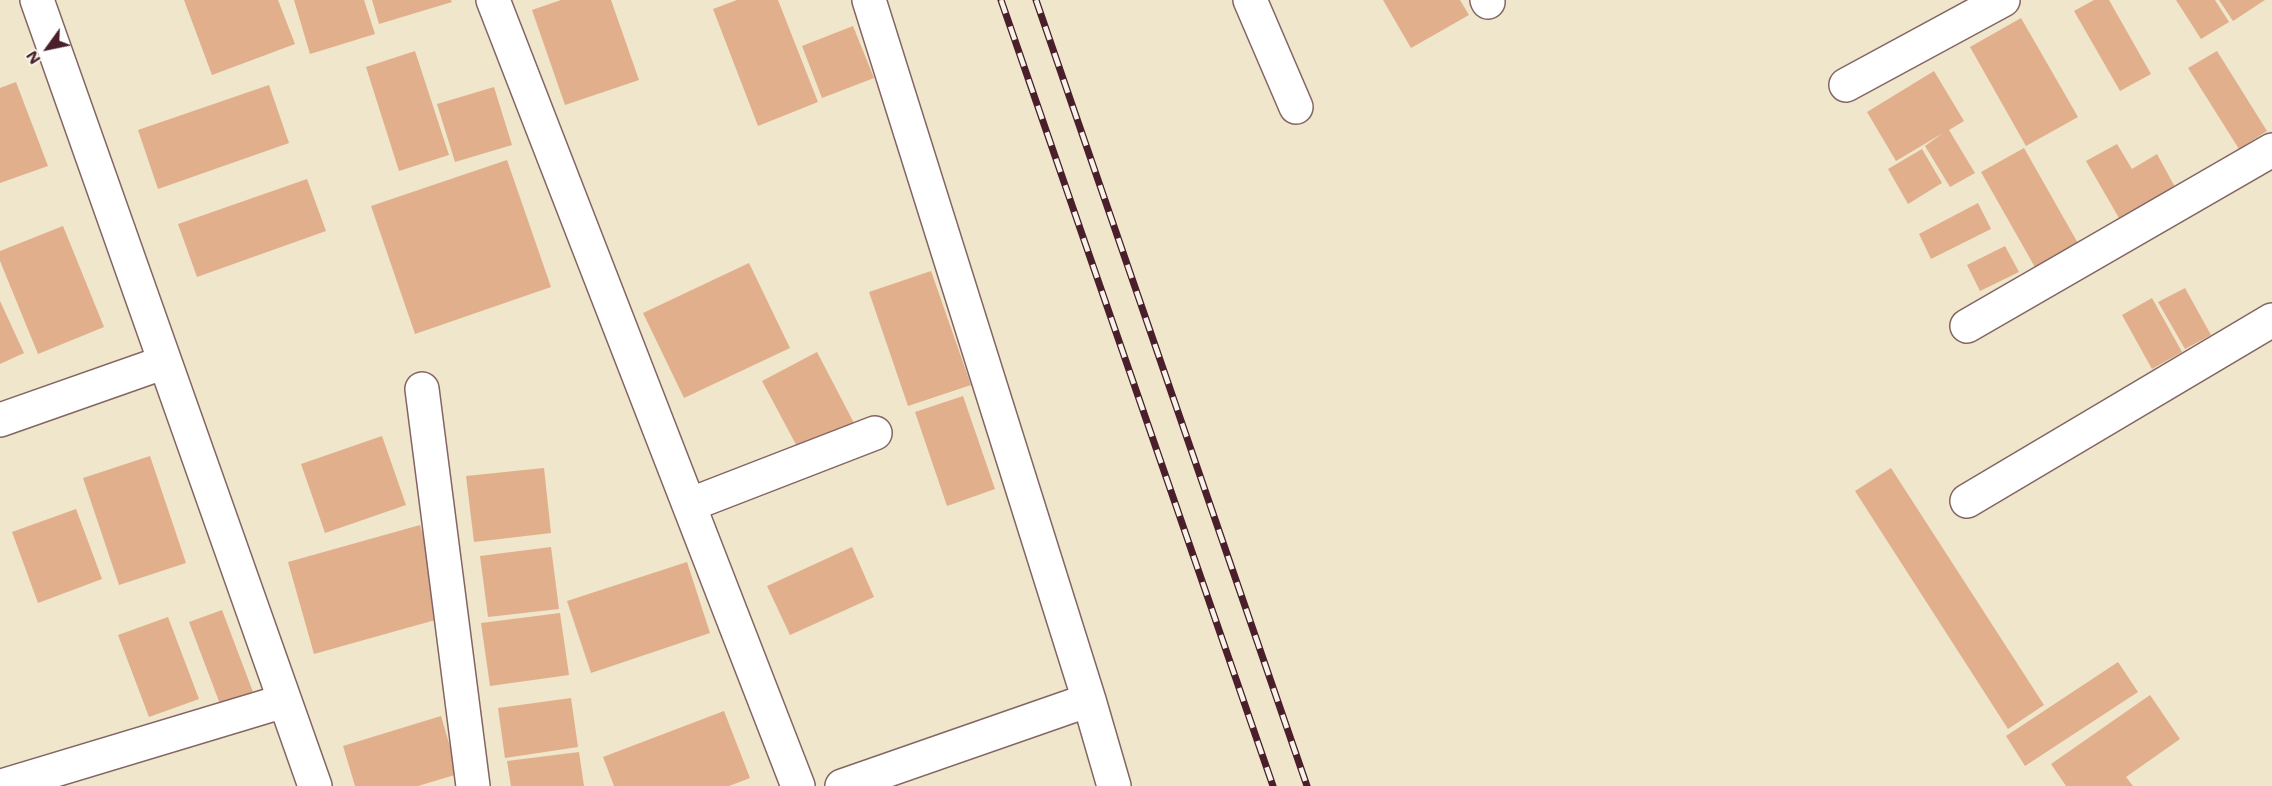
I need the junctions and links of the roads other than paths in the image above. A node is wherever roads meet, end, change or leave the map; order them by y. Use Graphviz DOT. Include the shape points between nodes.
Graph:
graph roads {
  1 [pos="37,0"];
  2 [pos="493,0"];
  3 [pos="869,0"];
  4 [pos="1250,0"];
  5 [pos="2003,0"];
  6 [pos="1846,85"];
  7 [pos="1296,107"];
  8 [pos="2272,150"];
  9 [pos="2272,320"];
  10 [pos="1967,326"];
  11 [pos="165,362"];
  12 [pos="422,389"];
  13 [pos="0,420"];
  14 [pos="875,433"];
  15 [pos="1967,501"];
  16 [pos="689,506"];
  17 [pos="1089,700"];
  18 [pos="284,702"];
  19 [pos="2,786"];
  20 [pos="315,786"];
  21 [pos="473,786"];
  22 [pos="798,786"];
  23 [pos="842,786"];
  24 [pos="1114,786"];
  1 -- 11 [label="street"];
  2 -- 16 [label="street"];
  3 -- 17 [label="street"];
  4 -- 7 [label="street"];
  5 -- 6 [label="street"];
  8 -- 10 [label="street"];
  9 -- 15 [label="street"];
  11 -- 13 [label="street"];
  11 -- 18 [label="street"];
  12 -- 21 [label="street"];
  14 -- 16 [label="street"];
  16 -- 22 [label="street"];
  17 -- 23 [label="street"];
  17 -- 24 [label="street"];
  18 -- 19 [label="street"];
  18 -- 20 [label="street"];
}
